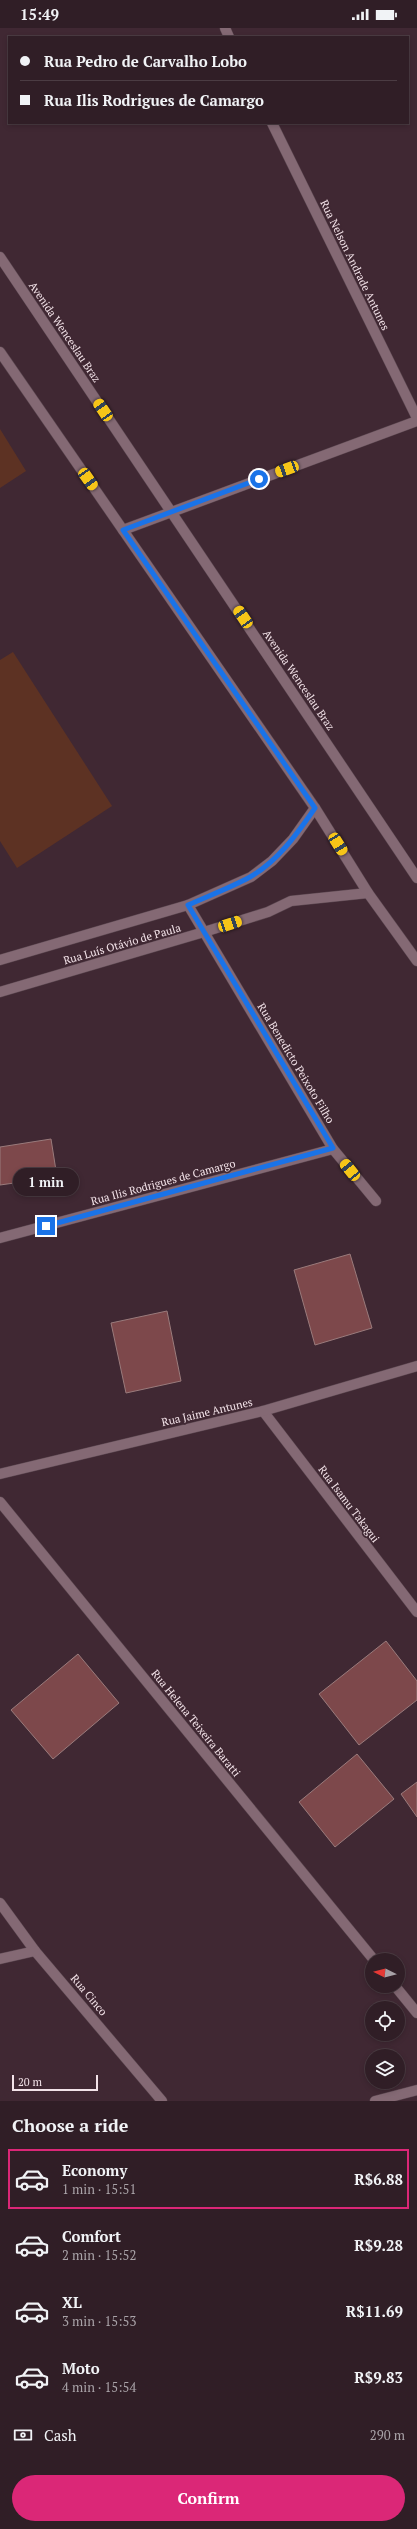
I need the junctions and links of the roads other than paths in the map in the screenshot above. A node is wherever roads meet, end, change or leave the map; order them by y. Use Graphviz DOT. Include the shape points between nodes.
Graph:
graph roads {
  1 [pos="272,124"];
  2 [pos="0,257"];
  3 [pos="0,352"];
  4 [pos="417,419"];
  5 [pos="172,511"];
  6 [pos="123,530"];
  7 [pos="315,808"];
  8 [pos="417,878"];
  9 [pos="368,893"];
  10 [pos="188,905"];
  11 [pos="204,932"];
  12 [pos="0,960"];
  13 [pos="417,961"];
  14 [pos="0,992"];
  15 [pos="333,1148"];
  16 [pos="376,1201"];
  17 [pos="0,1238"];
  18 [pos="417,1366"];
  19 [pos="263,1411"];
  20 [pos="0,1474"];
  21 [pos="0,1502"];
  22 [pos="417,1612"];
  23 [pos="0,1903"];
  24 [pos="35,1950"];
  25 [pos="368,1953"];
  26 [pos="0,1959"];
  27 [pos="401,1993"];
  28 [pos="417,2013"];
  29 [pos="417,2090"];
  30 [pos="162,2101"];
  31 [pos="375,2101"];
  1 -- 4 [label="street, Rua Nelson Andrade Antunes"];
  2 -- 5 [label="street, Avenida Wenceslau Braz"];
  3 -- 6 [label="street"];
  4 -- 5 [label="street"];
  5 -- 6 [label="street"];
  5 -- 8 [label="street, Avenida Wenceslau Braz"];
  6 -- 7 [label="street"];
  7 -- 9 [label="street"];
  7 -- 10 [label="street, Rua Luís Otávio de Paula" via="293,839 272,861 251,877"];
  9 -- 11 [label="street, Rua Luís Otávio de Paula" via="291,901 268,912"];
  9 -- 13 [label="street"];
  10 -- 11 [label="street, Rua Benedicto Peixoto Filho"];
  10 -- 12 [label="street, Rua Luís Otávio de Paula"];
  11 -- 14 [label="street, Rua Luís Otávio de Paula"];
  11 -- 15 [label="street, Rua Benedicto Peixoto Filho"];
  15 -- 16 [label="street, Rua Benedicto Peixoto Filho"];
  15 -- 17 [label="street, Rua Ilis Rodrigues de Camargo"];
  18 -- 19 [label="street, Rua Jaime Antunes"];
  19 -- 20 [label="street, Rua Jaime Antunes"];
  19 -- 22 [label="street, Rua Isamu Takagui"];
  21 -- 25 [label="street, Rua Helena Teixeira Baratti"];
  23 -- 24 [label="street, Rua Cinco"];
  24 -- 26 [label="street"];
  24 -- 30 [label="street, Rua Cinco"];
  27 -- 28 [label="street"];
  29 -- 31 [label="street"];
}
